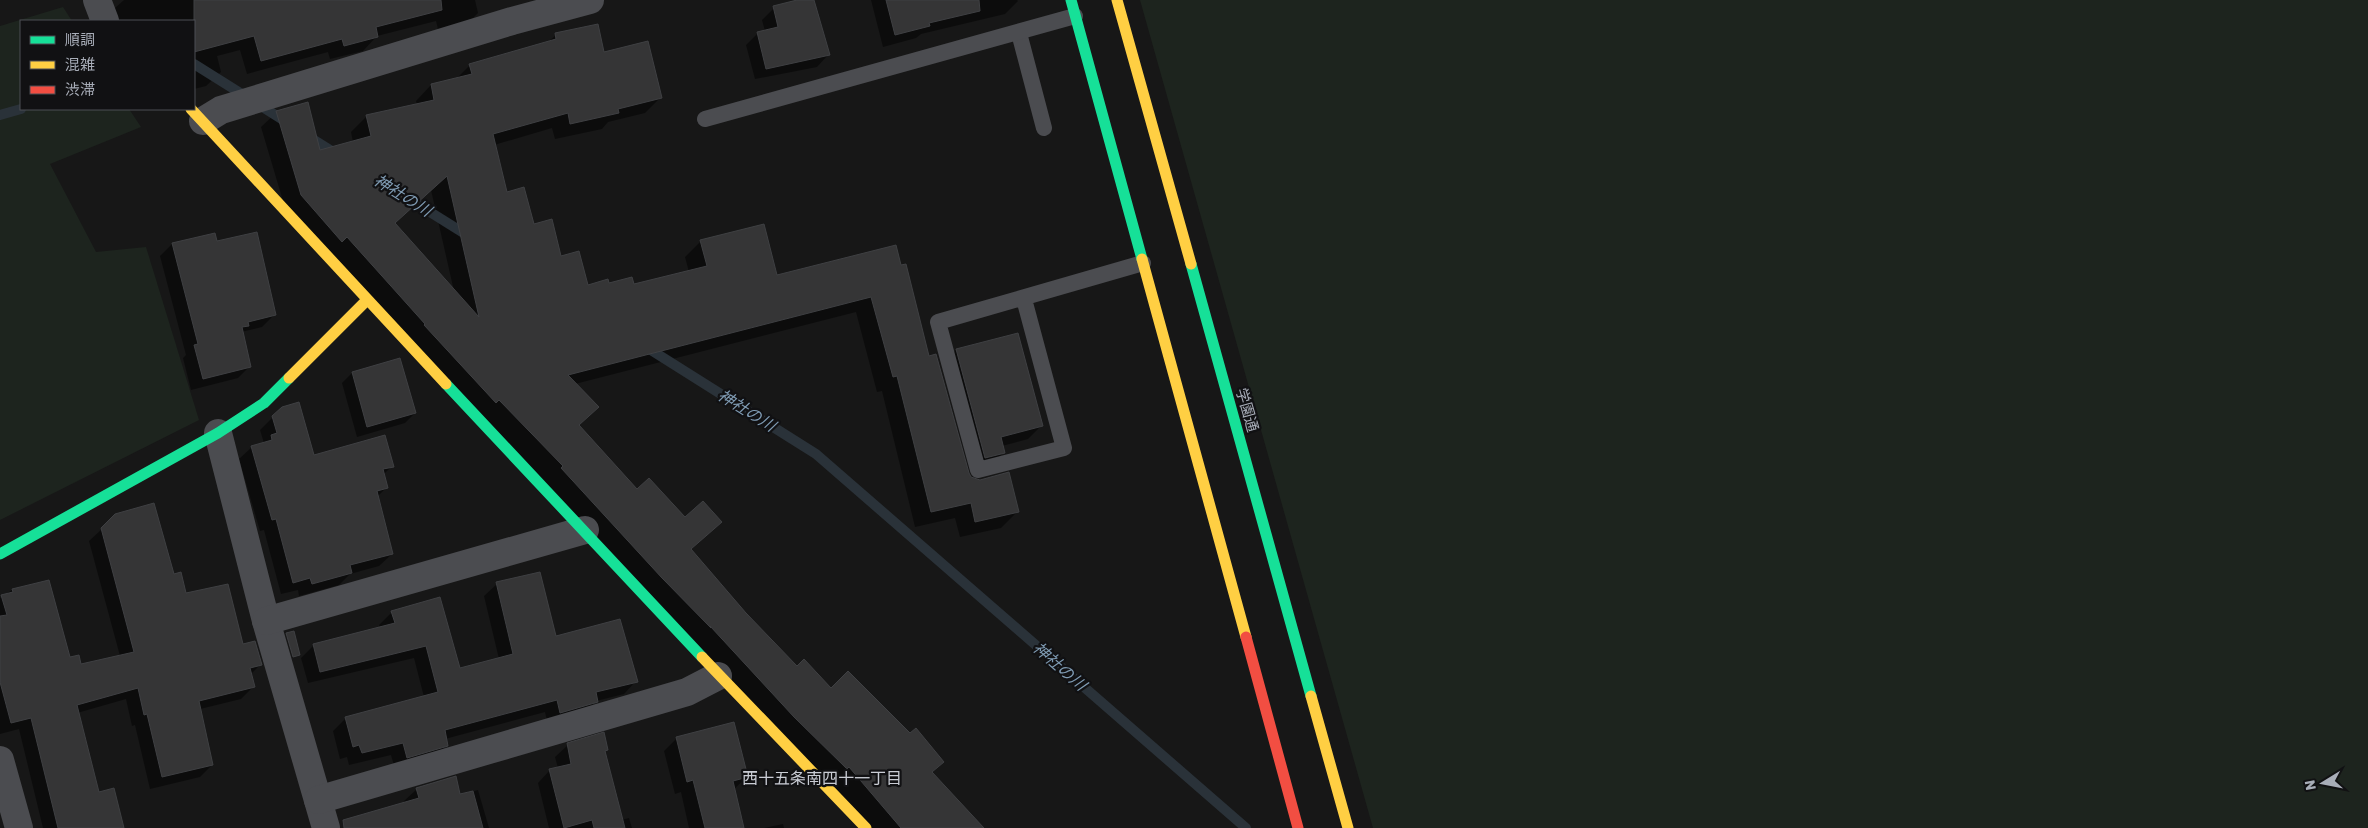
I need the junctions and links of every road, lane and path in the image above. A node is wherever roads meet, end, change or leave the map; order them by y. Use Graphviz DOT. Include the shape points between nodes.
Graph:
graph roads {
  1 [pos="98,0"];
  2 [pos="590,0"];
  3 [pos="1118,0"];
  4 [pos="1073,8"];
  5 [pos="510,10"];
  6 [pos="105,20"];
  7 [pos="1019,33"];
  8 [pos="197,115"];
  9 [pos="705,119"];
  10 [pos="1044,128"];
  11 [pos="1143,263"];
  12 [pos="1024,299"];
  13 [pos="367,300"];
  14 [pos="218,433"];
  15 [pos="585,530"];
  16 [pos="0,554"];
  17 [pos="266,621"];
  18 [pos="718,676"];
  19 [pos="0,760"];
  20 [pos="318,800"];
  21 [pos="19,828"];
  22 [pos="326,828"];
  23 [pos="866,828"];
  24 [pos="1298,828"];
  25 [pos="1348,828"];
  1 -- 6 [label="street"];
  2 -- 5 [label="street"];
  3 -- 25 [label="street, 学園通"];
  4 -- 7 [label="lane"];
  4 -- 11 [label="street"];
  5 -- 8 [label="street" via="221,110"];
  7 -- 9 [label="lane"];
  7 -- 10 [label="lane"];
  8 -- 13 [label="street"];
  11 -- 12 [label="lane"];
  11 -- 24 [label="street"];
  12 -- 12 [label="lane" via="1064,448 978,470 938,322"];
  13 -- 14 [label="street" via="264,403"];
  13 -- 15 [label="street"];
  14 -- 16 [label="street"];
  14 -- 17 [label="street"];
  15 -- 17 [label="street"];
  15 -- 18 [label="street"];
  17 -- 20 [label="street"];
  18 -- 20 [label="street" via="688,692"];
  18 -- 23 [label="street"];
  19 -- 21 [label="street"];
  20 -- 22 [label="street"];
}
